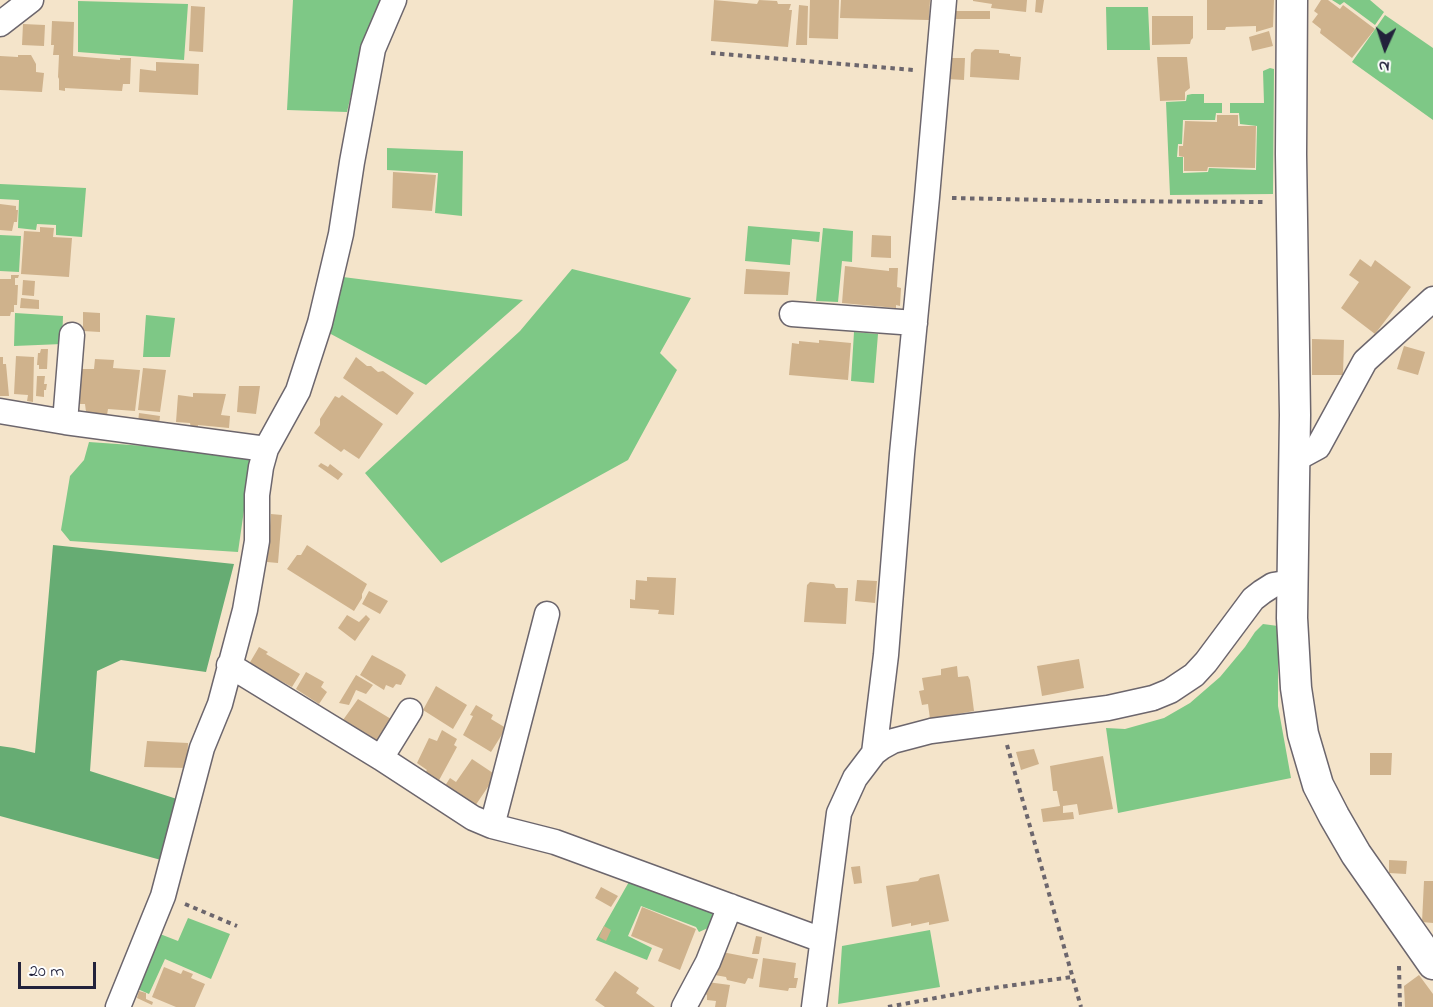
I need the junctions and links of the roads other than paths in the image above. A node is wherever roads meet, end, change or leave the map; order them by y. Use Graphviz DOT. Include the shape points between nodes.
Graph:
graph roads {
  1 [pos="31,0"];
  2 [pos="394,0"];
  3 [pos="944,0"];
  4 [pos="1293,0"];
  5 [pos="0,24"];
  6 [pos="1433,299"];
  7 [pos="792,314"];
  8 [pos="915,323"];
  9 [pos="72,335"];
  10 [pos="0,411"];
  11 [pos="65,422"];
  12 [pos="266,448"];
  13 [pos="1294,460"];
  14 [pos="1292,582"];
  15 [pos="547,614"];
  16 [pos="230,665"];
  17 [pos="410,711"];
  18 [pos="874,753"];
  19 [pos="381,758"];
  20 [pos="492,826"];
  21 [pos="730,906"];
  22 [pos="822,940"];
  23 [pos="1433,964"];
  24 [pos="118,1007"];
  25 [pos="684,1007"];
  26 [pos="814,1007"];
  1 -- 5 [label="street"];
  2 -- 12 [label="street" via="374,49 341,234 320,322 298,391"];
  3 -- 8 [label="street"];
  4 -- 13 [label="street"];
  6 -- 13 [label="street" via="1365,361 1318,447"];
  7 -- 8 [label="street"];
  8 -- 18 [label="street"];
  9 -- 11 [label="street"];
  10 -- 11 [label="street"];
  11 -- 12 [label="street"];
  12 -- 16 [label="street" via="257,495 257,541"];
  13 -- 14 [label="street"];
  14 -- 18 [label="street" via="1273,585 1253,599 1200,669 1153,698 931,731 903,738"];
  14 -- 23 [label="street" via="1296,688 1303,734 1318,785 1356,854"];
  15 -- 20 [label="street"];
  16 -- 19 [label="street"];
  16 -- 24 [label="street" via="220,705 202,748 163,896"];
  17 -- 19 [label="street"];
  18 -- 22 [label="street" via="855,778 839,813"];
  19 -- 20 [label="street" via="473,818"];
  20 -- 21 [label="street" via="555,842"];
  21 -- 22 [label="street"];
  21 -- 25 [label="street" via="708,962"];
  22 -- 26 [label="street"];
}
